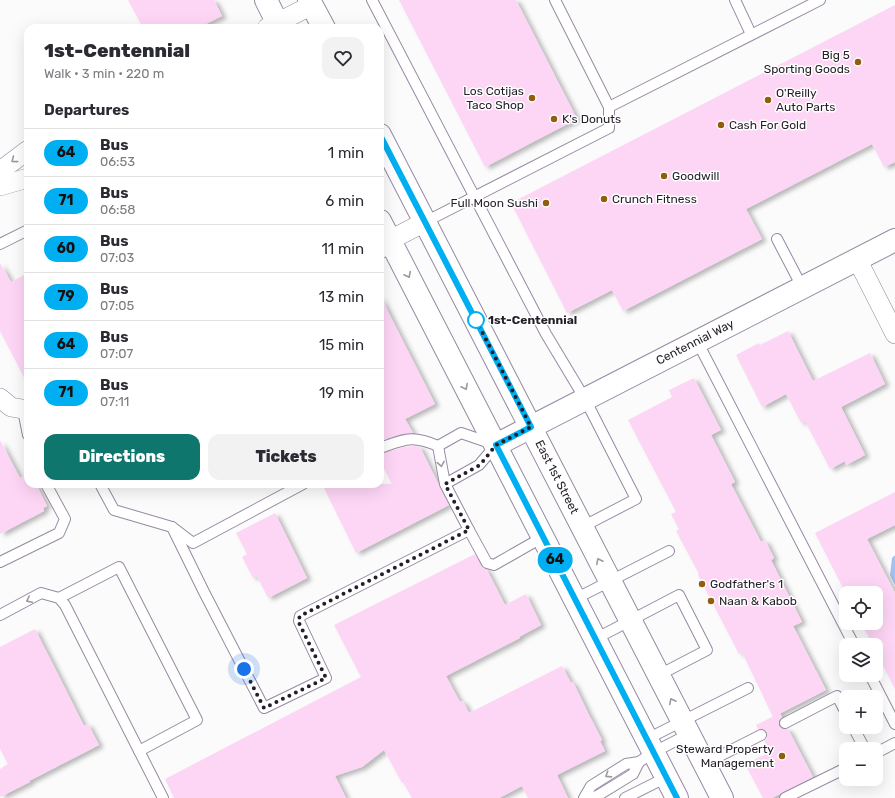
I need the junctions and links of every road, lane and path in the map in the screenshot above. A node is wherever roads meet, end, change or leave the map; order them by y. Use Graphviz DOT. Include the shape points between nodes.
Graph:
graph roads {
  1 [pos="266,0"];
  2 [pos="372,0"];
  3 [pos="555,0"];
  4 [pos="734,0"];
  5 [pos="820,0"];
  6 [pos="311,3"];
  7 [pos="274,24"];
  8 [pos="278,24"];
  9 [pos="322,24"];
  10 [pos="751,34"];
  11 [pos="609,107"];
  12 [pos="384,143"];
  13 [pos="24,153"];
  14 [pos="0,171"];
  15 [pos="24,179"];
  16 [pos="0,186"];
  17 [pos="475,196"];
  18 [pos="425,222"];
  19 [pos="24,232"];
  20 [pos="384,237"];
  21 [pos="777,240"];
  22 [pos="895,240"];
  23 [pos="384,242"];
  24 [pos="0,244"];
  25 [pos="857,259"];
  26 [pos="802,287"];
  27 [pos="895,334"];
  28 [pos="697,341"];
  29 [pos="0,398"];
  30 [pos="585,399"];
  31 [pos="24,410"];
  32 [pos="531,427"];
  33 [pos="496,445"];
  34 [pos="438,446"];
  35 [pos="384,447"];
  36 [pos="445,484"];
  37 [pos="48,488"];
  38 [pos="102,488"];
  39 [pos="296,488"];
  40 [pos="172,527"];
  41 [pos="582,527"];
  42 [pos="469,530"];
  43 [pos="543,537"];
  44 [pos="669,551"];
  45 [pos="0,562"];
  46 [pos="610,581"];
  47 [pos="60,598"];
  48 [pos="575,599"];
  49 [pos="0,615"];
  50 [pos="630,620"];
  51 [pos="850,638"];
  52 [pos="595,639"];
  53 [pos="659,675"];
  54 [pos="874,682"];
  55 [pos="748,688"];
  56 [pos="839,698"];
  57 [pos="785,723"];
  58 [pos="895,724"];
  59 [pos="686,728"];
  60 [pos="761,735"];
  61 [pos="895,743"];
  62 [pos="883,749"];
  63 [pos="139,751"];
  64 [pos="647,751"];
  65 [pos="704,764"];
  66 [pos="839,771"];
  67 [pos="667,777"];
  68 [pos="163,798"];
  69 [pos="584,798"];
  70 [pos="592,798"];
  71 [pos="625,798"];
  72 [pos="677,798"];
  73 [pos="722,798"];
  74 [pos="785,798"];
  1 -- 7 [label="main road"];
  2 -- 17 [label="lane"];
  3 -- 11 [label="lane"];
  4 -- 10 [label="lane"];
  5 -- 10 [label="lane"];
  6 -- 8 [label="street"];
  6 -- 9 [label="main road"];
  10 -- 11 [label="lane"];
  11 -- 17 [label="lane" via="609,128"];
  12 -- 18 [label="main road, East 1st Street"];
  13 -- 14 [label="street, one-way"];
  15 -- 16 [label="street"];
  17 -- 18 [label="lane"];
  17 -- 30 [label="lane" via="546,334"];
  18 -- 20 [label="street"];
  18 -- 32 [label="main road, East 1st Street"];
  19 -- 24 [label="lane"];
  21 -- 26 [label="lane"];
  22 -- 25 [label="main road, Centennial Way"];
  23 -- 33 [label="main road, one-way"];
  25 -- 26 [label="main road, Centennial Way"];
  25 -- 27 [label="street"];
  26 -- 28 [label="main road, Centennial Way"];
  28 -- 30 [label="main road, Centennial Way"];
  28 -- 51 [label="lane"];
  29 -- 31 [label="street" via="11,407"];
  30 -- 32 [label="main road, Centennial Way"];
  30 -- 41 [label="lane" via="636,499"];
  32 -- 33 [label="main road, Centennial Way"];
  32 -- 41 [label="main road, East 1st Street"];
  33 -- 34 [label="lane" via="461,433"];
  33 -- 36 [label="lane" via="480,465"];
  33 -- 43 [label="main road"];
  34 -- 35 [label="lane" via="424,440 407,439"];
  34 -- 36 [label="lane, one-way"];
  36 -- 42 [label="lane"];
  37 -- 45 [label="lane" via="65,519 59,533"];
  38 -- 40 [label="lane" via="114,510"];
  39 -- 40 [label="lane" via="193,543"];
  40 -- 42 [label="lane" via="264,708 326,678 298,621 300,616"];
  46 -- 41 [label="main road, East 1st Street, one-way"];
  42 -- 43 [label="lane" via="487,563 494,566"];
  43 -- 48 [label="main road"];
  44 -- 46 [label="lane"];
  46 -- 48 [label="lane"];
  46 -- 50 [label="main road, East 1st Street"];
  47 -- 49 [label="lane, one-way" via="42,594"];
  47 -- 63 [label="lane"];
  47 -- 63 [label="lane" via="119,567 197,720"];
  48 -- 52 [label="main road"];
  50 -- 52 [label="lane"];
  50 -- 53 [label="main road, East 1st Street"];
  50 -- 53 [label="lane" via="679,595 707,650"];
  52 -- 64 [label="main road"];
  59 -- 53 [label="main road, East 1st Street, one-way"];
  54 -- 58 [label="lane"];
  55 -- 59 [label="lane"];
  56 -- 57 [label="lane" via="838,696"];
  59 -- 64 [label="lane"];
  59 -- 64 [label="lane"];
  59 -- 65 [label="main road, East 1st Street"];
  60 -- 65 [label="lane"];
  61 -- 62 [label="lane"];
  63 -- 68 [label="lane"];
  64 -- 67 [label="main road"];
  64 -- 69 [label="lane, one-way" via="591,786"];
  64 -- 70 [label="lane" via="634,774"];
  65 -- 73 [label="main road, East 1st Street"];
  66 -- 74 [label="lane"];
  67 -- 71 [label="lane"];
  67 -- 72 [label="main road"];
}
